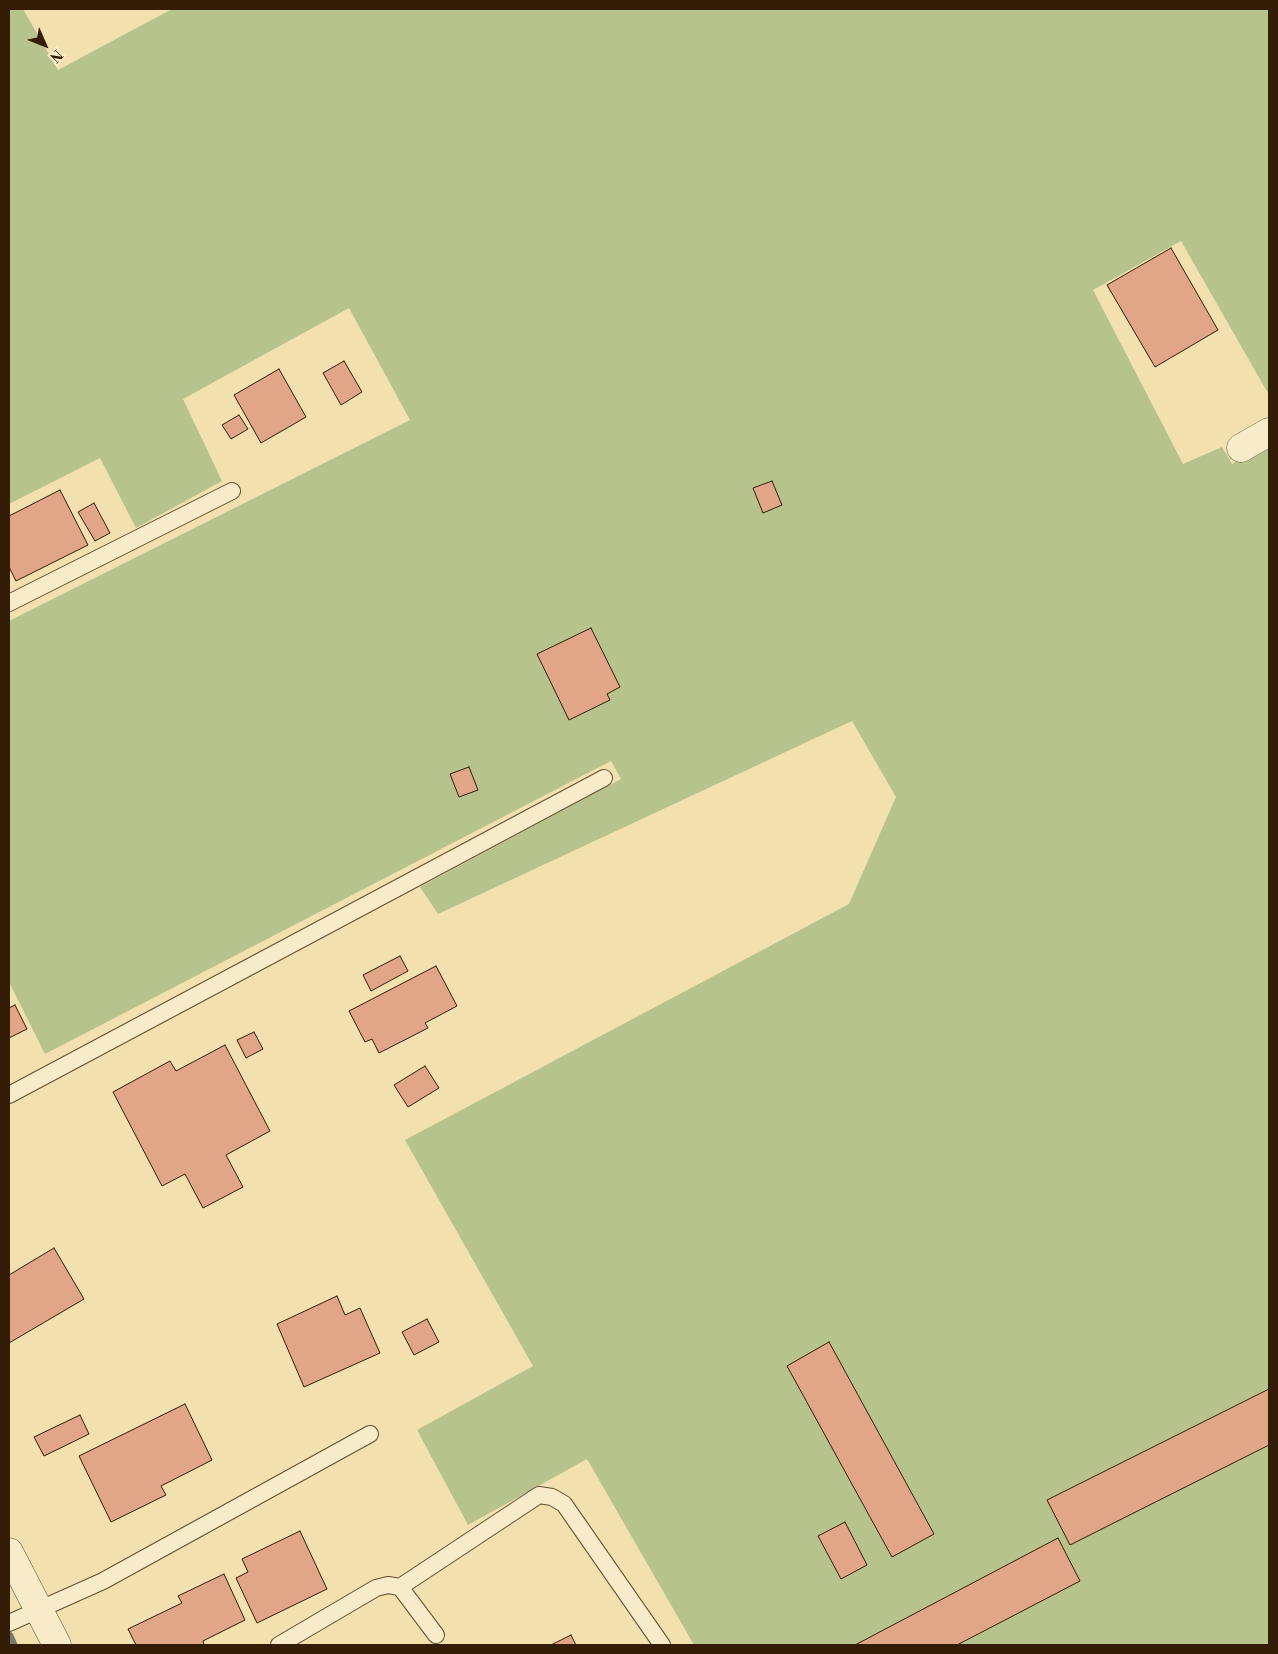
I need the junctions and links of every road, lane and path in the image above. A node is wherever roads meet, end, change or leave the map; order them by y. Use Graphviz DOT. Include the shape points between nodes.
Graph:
graph roads {
  1 [pos="1269,432"];
  2 [pos="1241,448"];
  3 [pos="232,491"];
  4 [pos="9,603"];
  5 [pos="604,778"];
  6 [pos="9,1095"];
  7 [pos="370,1434"];
  8 [pos="9,1552"];
  9 [pos="400,1588"];
  10 [pos="39,1609"];
  11 [pos="9,1623"];
  12 [pos="436,1635"];
  13 [pos="57,1645"];
  14 [pos="279,1645"];
  15 [pos="662,1645"];
  1 -- 2 [label="street"];
  3 -- 4 [label="lane"];
  5 -- 6 [label="lane"];
  7 -- 10 [label="lane" via="103,1581"];
  8 -- 10 [label="street"];
  9 -- 12 [label="lane"];
  9 -- 14 [label="lane" via="388,1585 376,1588"];
  9 -- 15 [label="lane" via="539,1495 552,1497 564,1504"];
  10 -- 11 [label="lane"];
  10 -- 13 [label="street"];
}
